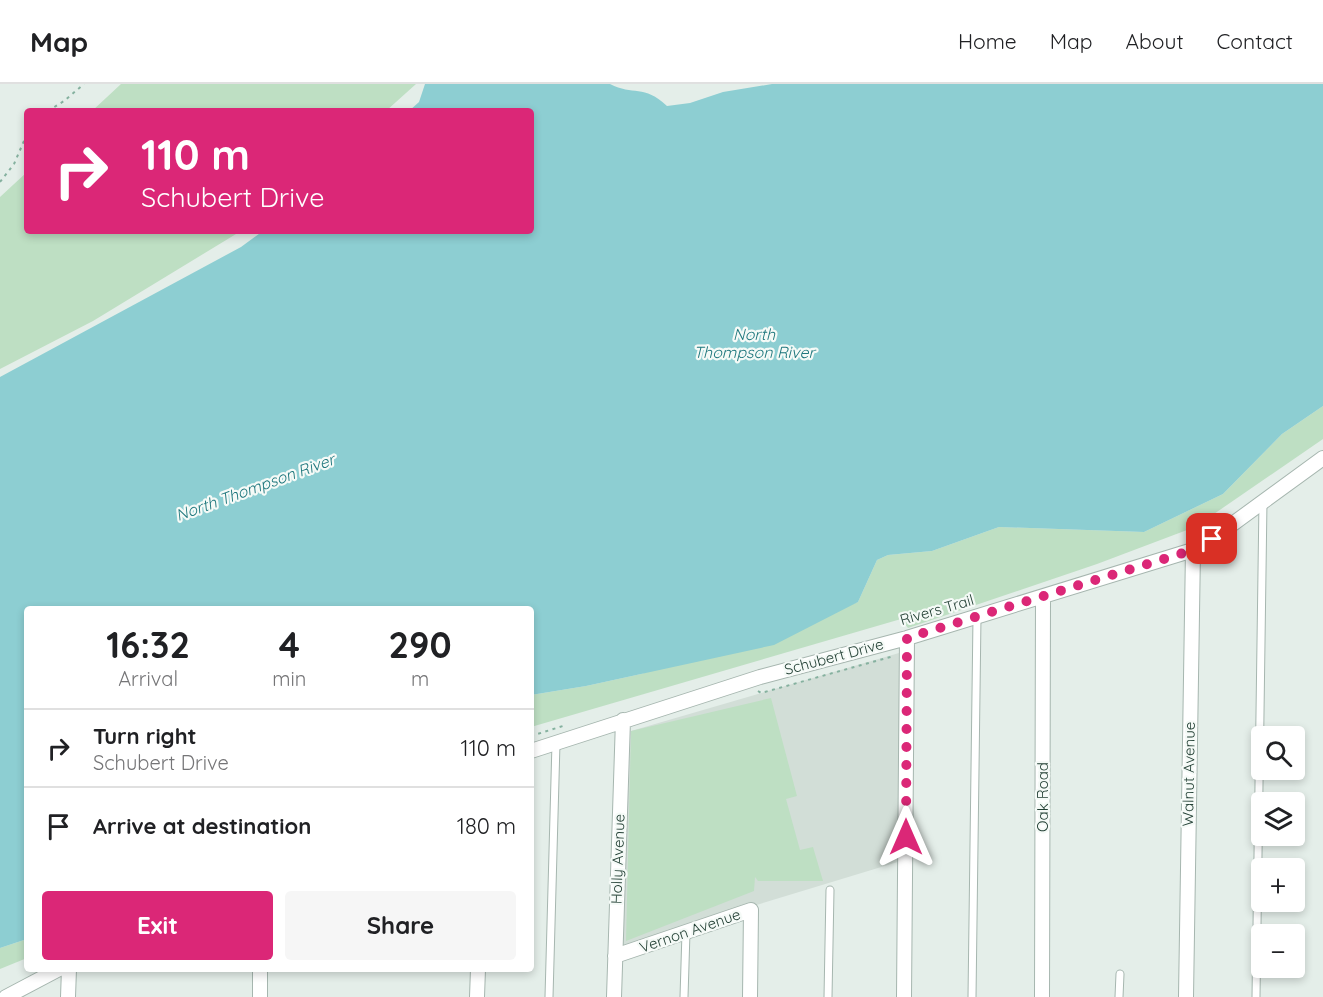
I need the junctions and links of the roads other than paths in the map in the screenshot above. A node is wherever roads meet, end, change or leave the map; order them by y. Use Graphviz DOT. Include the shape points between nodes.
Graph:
graph roads {
  1 [pos="1323,458"];
  2 [pos="1263,501"];
  3 [pos="1193,550"];
  4 [pos="1043,597"];
  5 [pos="977,617"];
  6 [pos="907,638"];
  7 [pos="623,720"];
  8 [pos="556,742"];
  9 [pos="534,751"];
  10 [pos="830,891"];
  11 [pos="686,932"];
  12 [pos="615,956"];
  13 [pos="53,972"];
  14 [pos="69,972"];
  15 [pos="260,972"];
  16 [pos="478,972"];
  17 [pos="1120,974"];
  18 [pos="6,997"];
  19 [pos="68,997"];
  20 [pos="260,997"];
  21 [pos="477,997"];
  22 [pos="549,997"];
  23 [pos="614,997"];
  24 [pos="684,997"];
  25 [pos="750,997"];
  26 [pos="828,997"];
  27 [pos="904,997"];
  28 [pos="972,997"];
  29 [pos="1042,997"];
  30 [pos="1119,997"];
  31 [pos="1186,997"];
  32 [pos="1256,997"];
  1 -- 2 [label="street, Schubert Drive"];
  2 -- 3 [label="street, Schubert Drive"];
  2 -- 32 [label="lane"];
  3 -- 4 [label="street, Schubert Drive"];
  3 -- 31 [label="street, Walnut Avenue"];
  4 -- 5 [label="street, Schubert Drive"];
  4 -- 29 [label="street, Oak Road"];
  5 -- 6 [label="street, Schubert Drive"];
  5 -- 28 [label="lane"];
  6 -- 7 [label="street, Schubert Drive" via="760,677"];
  6 -- 27 [label="street"];
  7 -- 8 [label="street, Schubert Drive"];
  7 -- 12 [label="street, Holly Avenue"];
  8 -- 9 [label="street, Schubert Drive"];
  8 -- 22 [label="lane"];
  10 -- 26 [label="lane"];
  11 -- 12 [label="street, Vernon Avenue"];
  11 -- 24 [label="lane"];
  11 -- 25 [label="street, Vernon Avenue" via="751,910"];
  12 -- 23 [label="street, Holly Avenue"];
  13 -- 18 [label="street"];
  14 -- 19 [label="street"];
  15 -- 20 [label="street"];
  16 -- 21 [label="street"];
  17 -- 30 [label="lane"];
}
